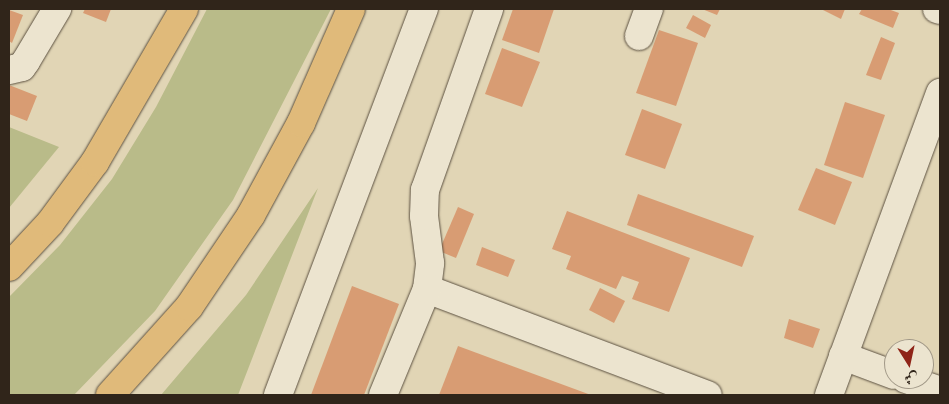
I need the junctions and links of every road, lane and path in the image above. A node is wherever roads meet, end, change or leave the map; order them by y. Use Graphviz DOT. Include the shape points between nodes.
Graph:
graph roads {
  1 [pos="57,9"];
  2 [pos="184,9"];
  3 [pos="351,9"];
  4 [pos="424,9"];
  5 [pos="489,9"];
  6 [pos="649,9"];
  7 [pos="639,36"];
  8 [pos="9,70"];
  9 [pos="940,93"];
  10 [pos="9,267"];
  11 [pos="426,289"];
  12 [pos="843,356"];
  13 [pos="884,371"];
  14 [pos="110,395"];
  15 [pos="278,395"];
  16 [pos="383,395"];
  17 [pos="708,395"];
  18 [pos="828,395"];
  1 -- 8 [label="lane" via="26,62 15,70"];
  2 -- 10 [label="main road" via="95,162 50,223"];
  3 -- 14 [label="main road" via="301,123 251,216 189,308"];
  4 -- 15 [label="lane"];
  5 -- 11 [label="lane" via="425,190 424,216 430,263"];
  6 -- 7 [label="lane"];
  9 -- 12 [label="lane"];
  11 -- 16 [label="lane"];
  11 -- 17 [label="lane"];
  12 -- 13 [label="lane"];
  12 -- 18 [label="lane"];
}
